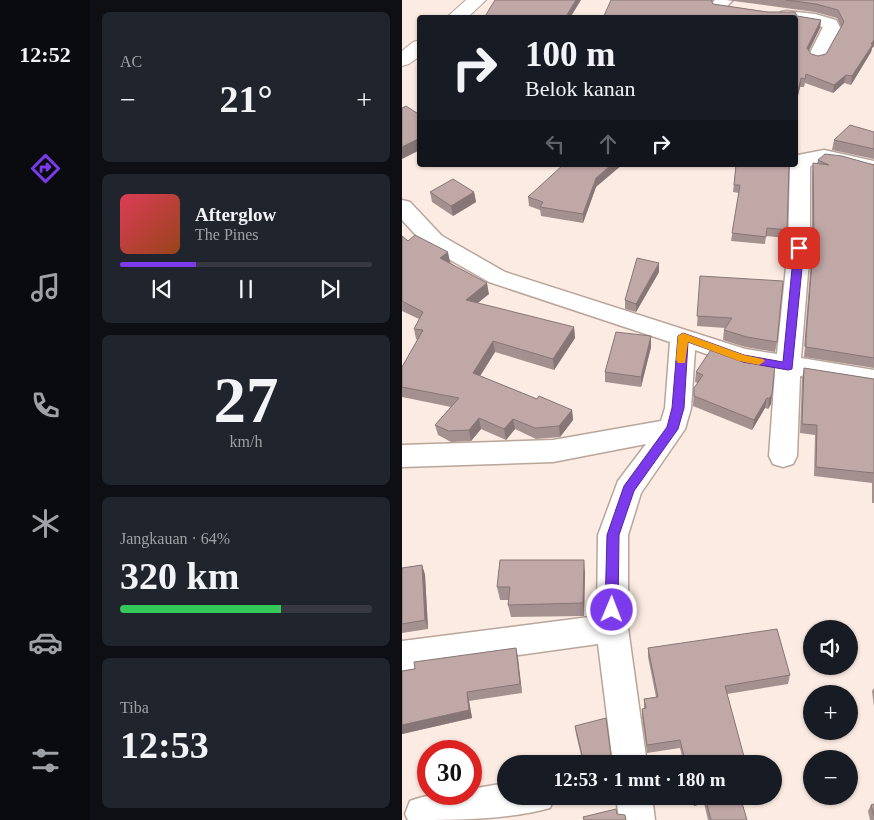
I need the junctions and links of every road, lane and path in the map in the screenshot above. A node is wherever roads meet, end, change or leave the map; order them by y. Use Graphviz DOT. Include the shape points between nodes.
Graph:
graph roads {
  1 [pos="477,0"];
  2 [pos="727,5"];
  3 [pos="774,14"];
  4 [pos="459,15"];
  5 [pos="711,15"];
  6 [pos="782,15"];
  7 [pos="798,17"];
  8 [pos="417,48"];
  9 [pos="817,57"];
  10 [pos="402,60"];
  11 [pos="874,168"];
  12 [pos="402,208"];
  13 [pos="683,336"];
  14 [pos="788,366"];
  15 [pos="874,380"];
  16 [pos="672,429"];
  17 [pos="402,456"];
  18 [pos="783,456"];
  19 [pos="612,628"];
  20 [pos="402,656"];
  21 [pos="629,755"];
  22 [pos="497,802"];
  23 [pos="635,805"];
  24 [pos="423,814"];
  25 [pos="637,820"];
  1 -- 4 [label="street"];
  2 -- 5 [label="street"];
  3 -- 6 [label="street"];
  7 -- 9 [label="street" via="830,24 832,29"];
  8 -- 10 [label="street"];
  11 -- 14 [label="street" via="831,156 808,159 800,166 799,248"];
  12 -- 13 [label="street" via="434,241 497,277"];
  13 -- 14 [label="street" via="743,358"];
  13 -- 16 [label="street" via="678,408"];
  14 -- 15 [label="street"];
  14 -- 18 [label="street"];
  16 -- 17 [label="street" via="553,451"];
  16 -- 19 [label="street" via="628,489 613,535"];
  19 -- 20 [label="street"];
  19 -- 21 [label="street"];
  22 -- 24 [label="street"];
  23 -- 25 [label="street"];
}
